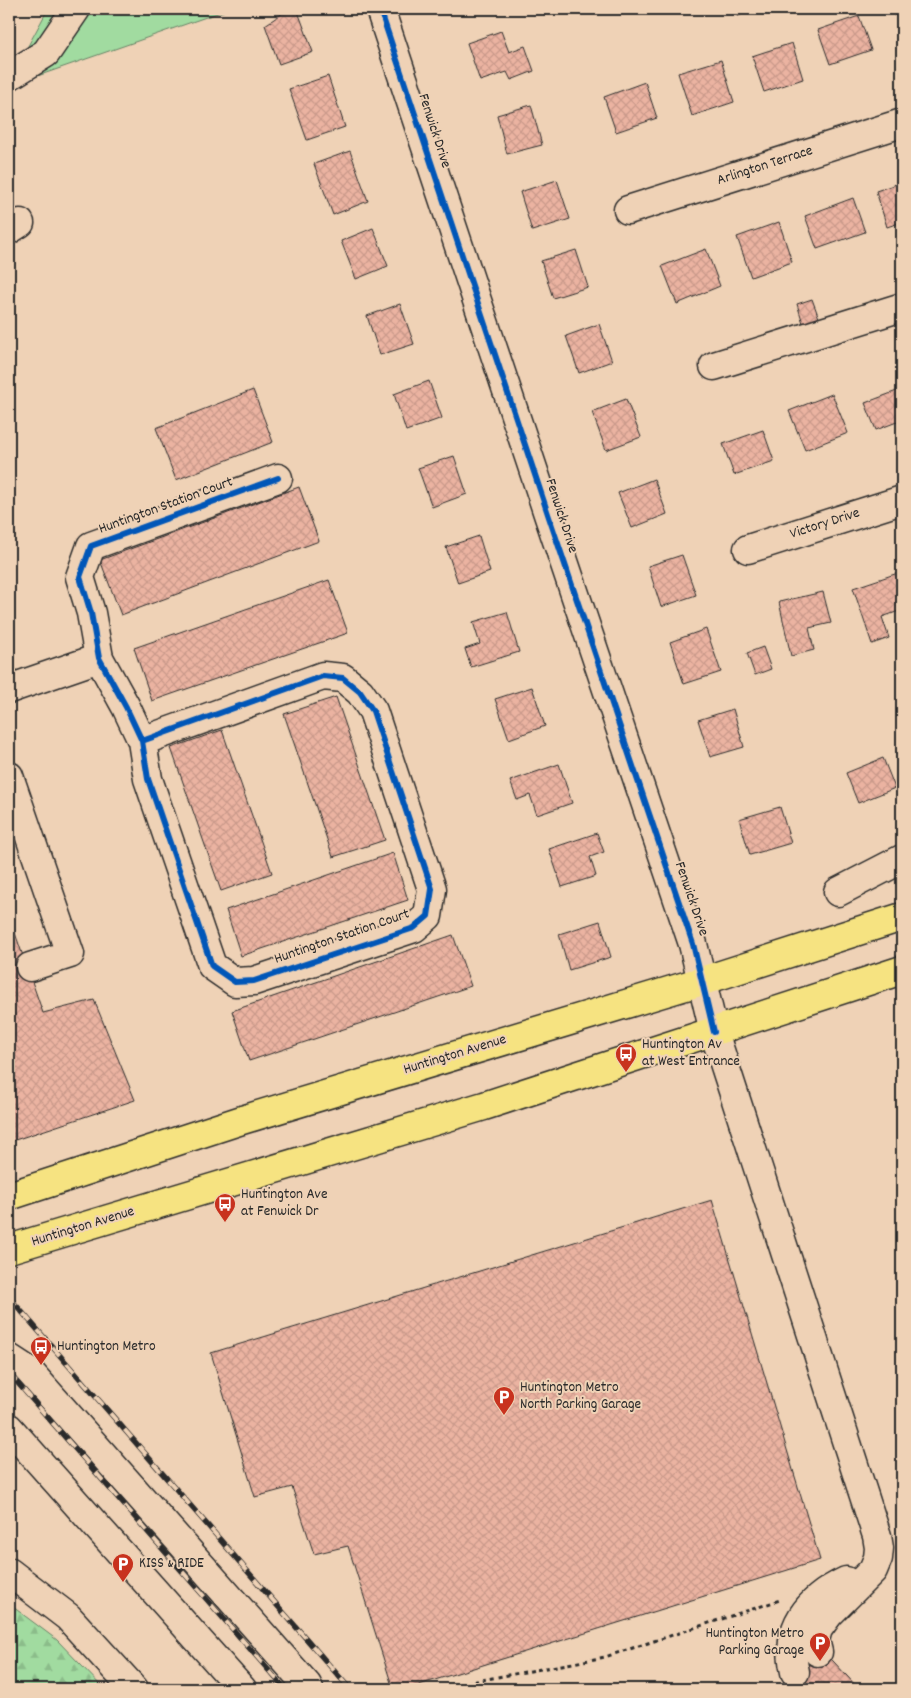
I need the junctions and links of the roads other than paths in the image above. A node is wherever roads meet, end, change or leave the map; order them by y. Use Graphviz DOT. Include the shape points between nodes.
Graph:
graph roads {
  1 [pos="76,9"];
  2 [pos="380,9"];
  3 [pos="9,76"];
  4 [pos="902,123"];
  5 [pos="628,210"];
  6 [pos="902,307"];
  7 [pos="714,366"];
  8 [pos="278,478"];
  9 [pos="902,500"];
  10 [pos="748,548"];
  11 [pos="99,658"];
  12 [pos="9,689"];
  13 [pos="142,741"];
  14 [pos="9,776"];
  15 [pos="902,859"];
  16 [pos="838,892"];
  17 [pos="902,917"];
  18 [pos="30,967"];
  19 [pos="902,970"];
  20 [pos="702,981"];
  21 [pos="714,1032"];
  22 [pos="9,1196"];
  23 [pos="9,1250"];
  24 [pos="9,1358"];
  25 [pos="9,1428"];
  26 [pos="873,1570"];
  27 [pos="9,1572"];
  28 [pos="818,1652"];
  29 [pos="796,1672"];
  30 [pos="134,1689"];
  31 [pos="242,1689"];
  32 [pos="309,1689"];
  1 -- 3 [label="street" via="46,53"];
  2 -- 20 [label="street, Fenwick Drive" via="693,944"];
  4 -- 5 [label="street, Arlington Terrace"];
  6 -- 7 [label="street"];
  8 -- 11 [label="street, Huntington Station Court" via="91,546 80,577"];
  9 -- 10 [label="street, Victory Drive"];
  11 -- 12 [label="street"];
  11 -- 13 [label="street, Huntington Station Court"];
  13 -- 13 [label="street, Huntington Station Court" via="148,780 212,966 235,982 254,980 414,928 428,916 432,889 373,711 360,692 343,678 323,676"];
  14 -- 18 [label="street" via="70,954"];
  15 -- 16 [label="street"];
  17 -- 20 [label="main road, Huntington Avenue"];
  19 -- 21 [label="main road, Huntington Avenue"];
  20 -- 21 [label="street, Fenwick Drive"];
  20 -- 22 [label="main road, Huntington Avenue" via="242,1120"];
  21 -- 23 [label="main road, Huntington Avenue" via="484,1106"];
  21 -- 26 [label="street, Fenwick Drive" via="872,1518 879,1548"];
  24 -- 32 [label="street" via="29,1371"];
  25 -- 31 [label="street"];
  26 -- 28 [label="street" via="823,1621 815,1640"];
  26 -- 29 [label="street" via="839,1585 814,1601 800,1619 792,1640"];
  27 -- 30 [label="street" via="68,1617"];
}
